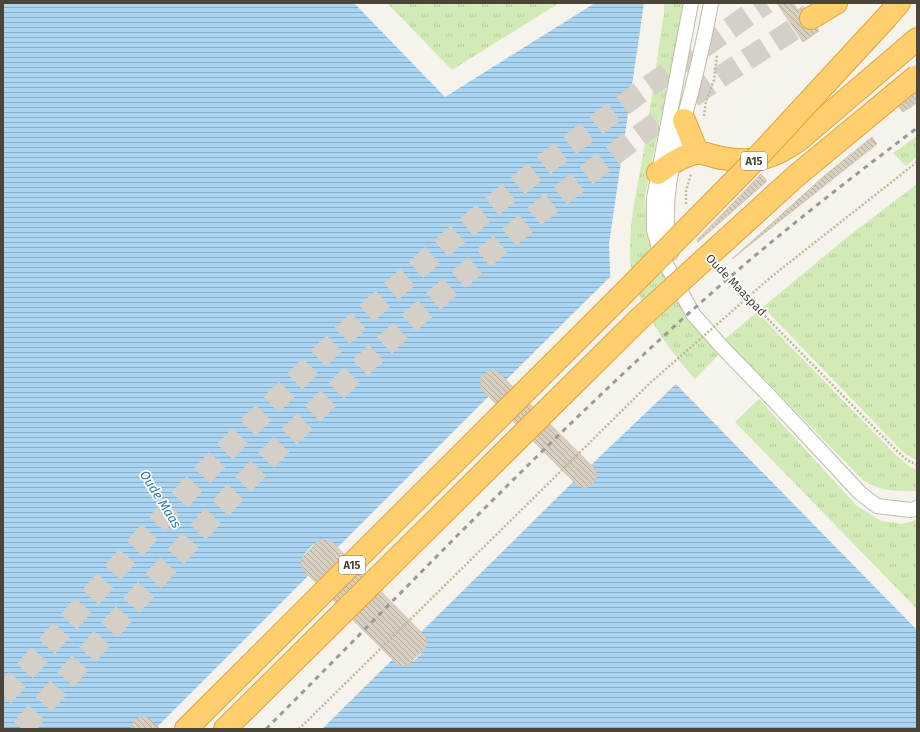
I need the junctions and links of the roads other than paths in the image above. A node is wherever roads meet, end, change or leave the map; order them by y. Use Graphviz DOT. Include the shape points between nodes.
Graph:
graph roads {
  1 [pos="691,3"];
  2 [pos="711,3"];
  3 [pos="836,3"];
  4 [pos="898,3"];
  5 [pos="810,18"];
  6 [pos="917,39"];
  7 [pos="917,76"];
  8 [pos="693,121"];
  9 [pos="697,152"];
  10 [pos="665,168"];
  11 [pos="917,508"];
  12 [pos="186,729"];
  13 [pos="225,729"];
  1 -- 10 [label="street"];
  2 -- 8 [label="street"];
  3 -- 5 [label="highway"];
  4 -- 12 [label="highway, A15, bridge" via="708,209"];
  6 -- 9 [label="highway, A15" via="784,150 770,157 746,160 724,159"];
  7 -- 13 [label="highway, A15, bridge" via="796,176 644,314"];
  8 -- 9 [label="highway"];
  8 -- 10 [label="street"];
  9 -- 10 [label="highway"];
  10 -- 11 [label="street" via="668,182 666,230 678,285 693,314 860,493 877,506 911,510"];
}
